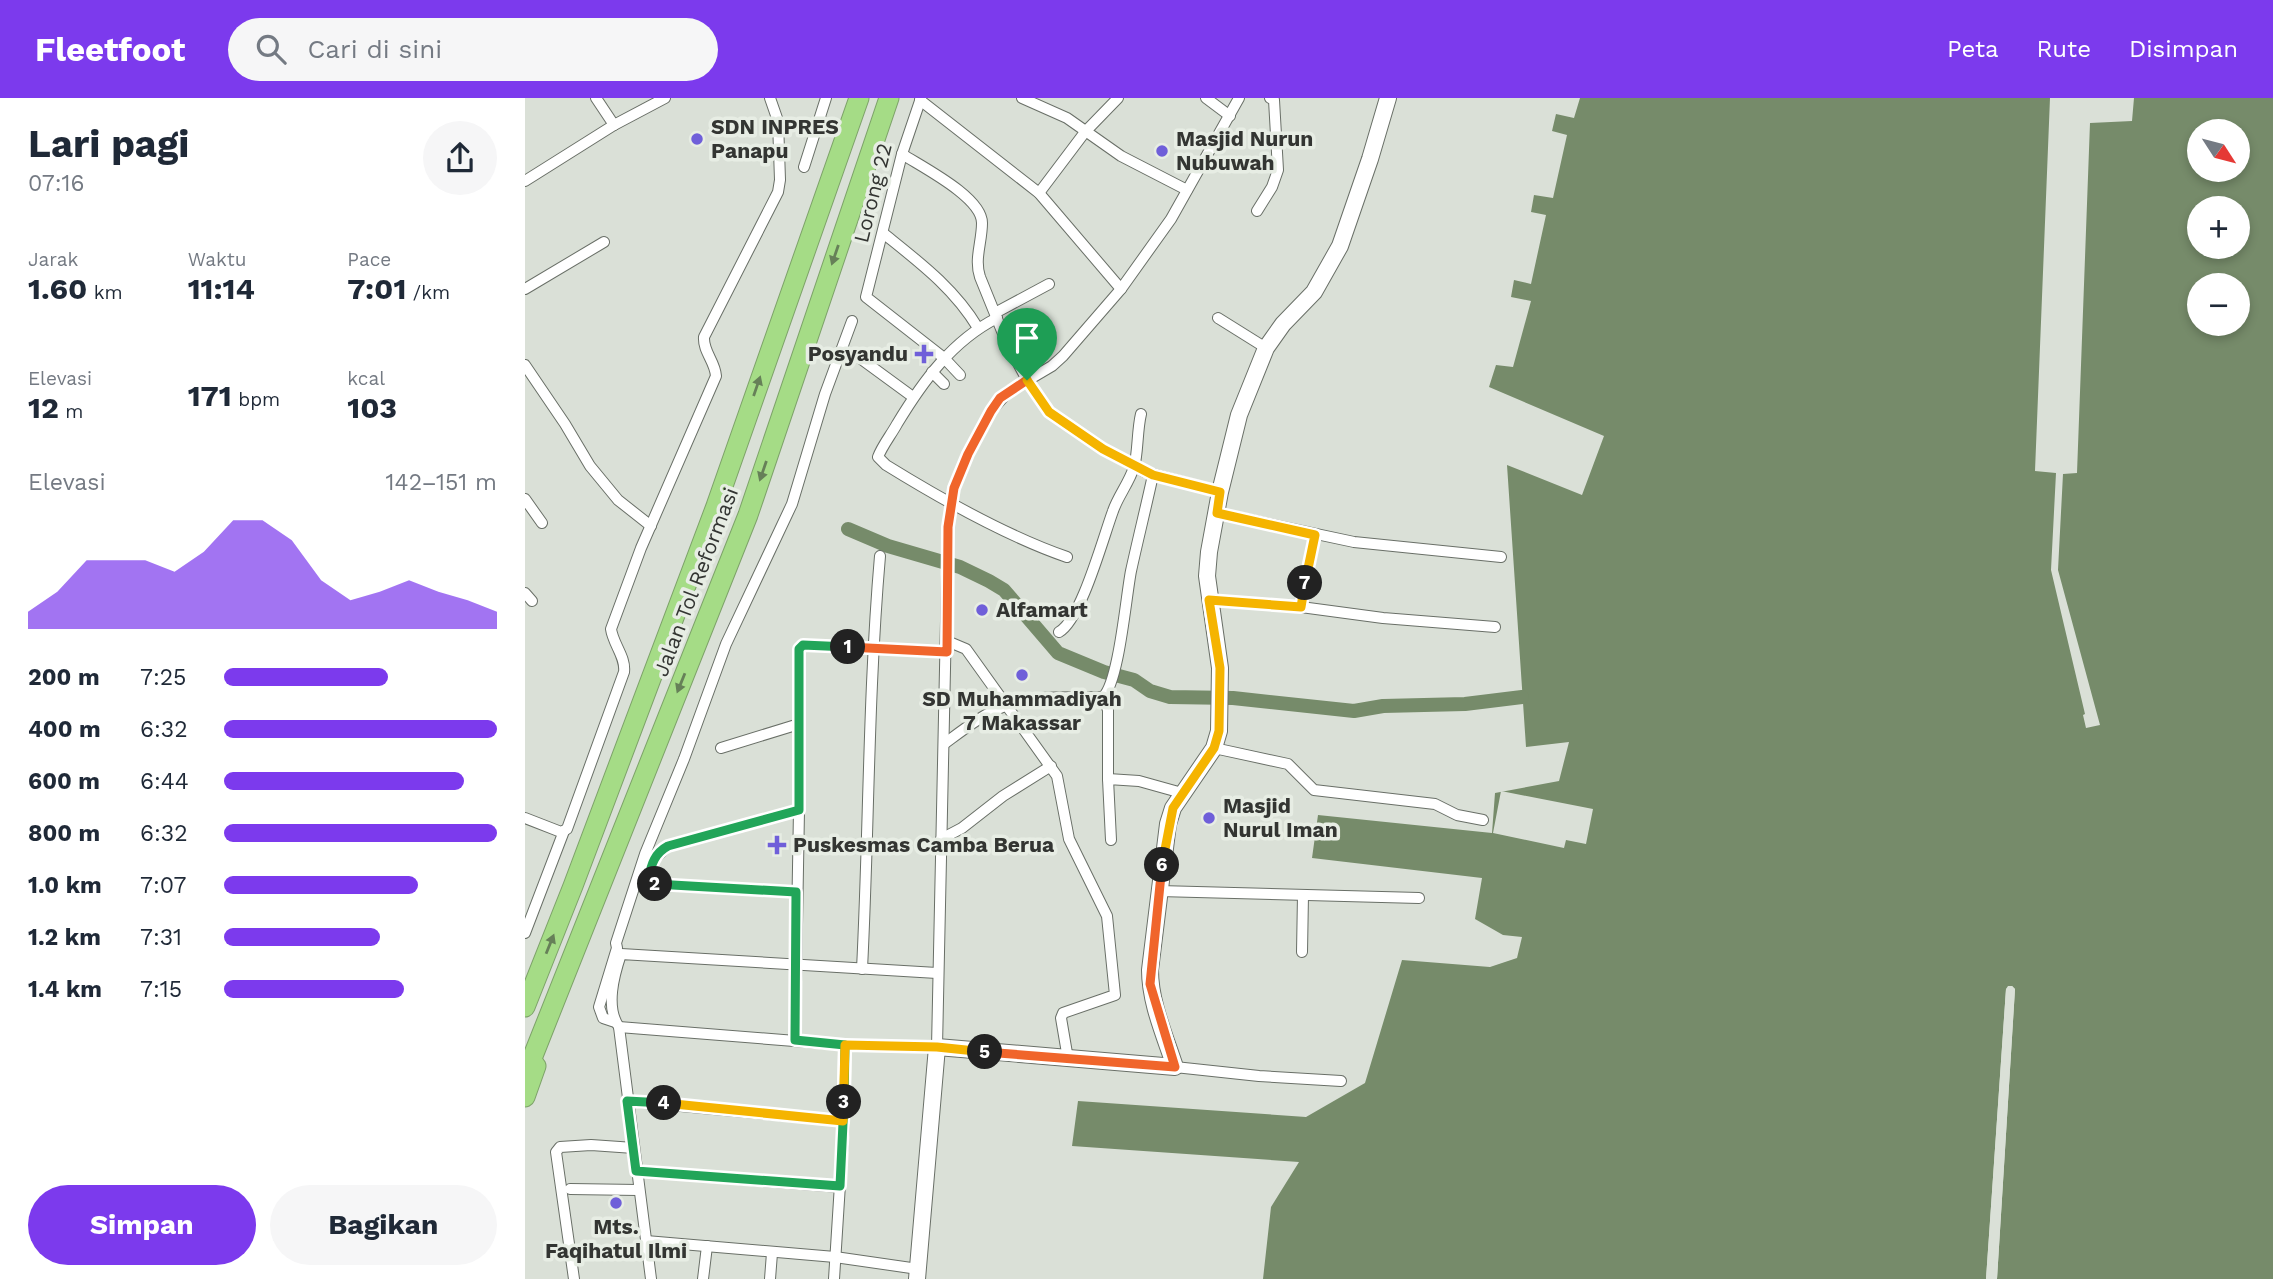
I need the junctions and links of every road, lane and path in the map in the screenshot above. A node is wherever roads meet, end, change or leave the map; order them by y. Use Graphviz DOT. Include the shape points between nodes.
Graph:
graph roads {
  1 [pos="596,98"];
  2 [pos="665,98"];
  3 [pos="771,98"];
  4 [pos="826,98"];
  5 [pos="859,98"];
  6 [pos="889,98"];
  7 [pos="1022,98"];
  8 [pos="1118,98"];
  9 [pos="1206,98"];
  10 [pos="1238,98"];
  11 [pos="1270,98"];
  12 [pos="1388,98"];
  13 [pos="920,99"];
  14 [pos="1230,116"];
  15 [pos="614,125"];
  16 [pos="1085,132"];
  17 [pos="902,154"];
  18 [pos="804,167"];
  19 [pos="525,181"];
  20 [pos="1187,190"];
  21 [pos="1039,193"];
  22 [pos="1257,211"];
  23 [pos="883,233"];
  24 [pos="604,242"];
  25 [pos="1049,284"];
  26 [pos="525,289"];
  27 [pos="1121,289"];
  28 [pos="996,316"];
  29 [pos="1218,318"];
  30 [pos="852,321"];
  31 [pos="978,328"];
  32 [pos="1266,348"];
  33 [pos="857,356"];
  34 [pos="944,358"];
  35 [pos="527,371"];
  36 [pos="932,372"];
  37 [pos="960,375"];
  38 [pos="1027,380"];
  39 [pos="944,384"];
  40 [pos="913,397"];
  41 [pos="1141,414"];
  42 [pos="1134,466"];
  43 [pos="1153,475"];
  44 [pos="1220,492"];
  45 [pos="525,499"];
  46 [pos="950,503"];
  47 [pos="1217,513"];
  48 [pos="542,523"];
  49 [pos="650,526"];
  50 [pos="1315,535"];
  51 [pos="880,556"];
  52 [pos="1067,557"];
  53 [pos="1501,557"];
  54 [pos="1209,600"];
  55 [pos="1301,607"];
  56 [pos="1495,626"];
  57 [pos="1059,632"];
  58 [pos="947,646"];
  59 [pos="872,648"];
  60 [pos="1103,697"];
  61 [pos="1006,705"];
  62 [pos="799,724"];
  63 [pos="944,744"];
  64 [pos="721,748"];
  65 [pos="1214,748"];
  66 [pos="1051,766"];
  67 [pos="1108,779"];
  68 [pos="1182,793"];
  69 [pos="799,810"];
  70 [pos="525,818"];
  71 [pos="1483,820"];
  72 [pos="525,829"];
  73 [pos="564,831"];
  74 [pos="941,839"];
  75 [pos="1111,840"];
  76 [pos="1159,891"];
  77 [pos="796,892"];
  78 [pos="1303,895"];
  79 [pos="596,897"];
  80 [pos="1419,898"];
  81 [pos="525,933"];
  82 [pos="1302,952"];
  83 [pos="796,965"];
  84 [pos="862,969"];
  85 [pos="937,973"];
  86 [pos="525,1007"];
  87 [pos="617,1025"];
  88 [pos="795,1040"];
  89 [pos="845,1045"];
  90 [pos="937,1047"];
  91 [pos="1068,1059"];
  92 [pos="1175,1067"];
  93 [pos="525,1076"];
  94 [pos="1341,1081"];
  95 [pos="525,1097"];
  96 [pos="627,1101"];
  97 [pos="843,1121"];
  98 [pos="634,1148"];
  99 [pos="636,1171"];
  100 [pos="840,1186"];
  101 [pos="570,1189"];
  102 [pos="638,1190"];
  103 [pos="646,1241"];
  104 [pos="707,1247"];
  105 [pos="772,1253"];
  106 [pos="835,1257"];
  107 [pos="918,1274"];
  108 [pos="574,1279"];
  109 [pos="651,1279"];
  110 [pos="703,1279"];
  111 [pos="770,1279"];
  112 [pos="834,1279"];
  1 -- 15 [label="street"];
  2 -- 15 [label="street"];
  3 -- 49 [label="street" via="778,121 778,192 704,337 716,376"];
  4 -- 18 [label="street"];
  86 -- 5 [label="highway, Jalan Tol Reformasi, one-way" via="716,506"];
  6 -- 79 [label="highway, Jalan Tol Reformasi, one-way" via="748,515"];
  7 -- 16 [label="street" via="1067,118"];
  8 -- 16 [label="street"];
  9 -- 14 [label="street"];
  10 -- 14 [label="street"];
  11 -- 22 [label="street" via="1274,100 1278,170"];
  12 -- 32 [label="street" via="1341,246 1314,292"];
  13 -- 17 [label="street, Lorong 22"];
  13 -- 21 [label="street"];
  14 -- 20 [label="street"];
  15 -- 19 [label="street"];
  16 -- 20 [label="street"];
  16 -- 21 [label="street"];
  17 -- 23 [label="street, Lorong 22"];
  17 -- 28 [label="street" via="977,207 982,223 977,268"];
  20 -- 27 [label="street"];
  21 -- 27 [label="street"];
  23 -- 31 [label="street" via="947,286"];
  23 -- 34 [label="street, Lorong 22" via="866,298"];
  24 -- 26 [label="street"];
  25 -- 28 [label="street"];
  27 -- 38 [label="street" via="1063,356"];
  28 -- 31 [label="street"];
  28 -- 38 [label="street"];
  29 -- 32 [label="street"];
  30 -- 87 [label="street" via="792,504 726,644 645,854 599,1007 603,1018"];
  31 -- 34 [label="street"];
  32 -- 44 [label="street" via="1239,415"];
  33 -- 40 [label="street"];
  34 -- 36 [label="street"];
  34 -- 37 [label="street"];
  35 -- 49 [label="street" via="605,485"];
  36 -- 39 [label="street"];
  36 -- 40 [label="street"];
  38 -- 42 [label="street" via="1049,412"];
  38 -- 46 [label="street" via="1000,398 991,411 968,454"];
  40 -- 46 [label="street" via="878,457"];
  41 -- 42 [label="street"];
  42 -- 43 [label="street"];
  42 -- 57 [label="street" via="1113,510 1079,607"];
  43 -- 44 [label="street"];
  43 -- 60 [label="street" via="1113,676"];
  44 -- 47 [label="street"];
  45 -- 48 [label="street"];
  46 -- 52 [label="street"];
  46 -- 58 [label="street"];
  47 -- 50 [label="street"];
  47 -- 54 [label="street" via="1209,552"];
  49 -- 73 [label="street" via="611,629 624,672"];
  50 -- 53 [label="street"];
  50 -- 55 [label="street"];
  51 -- 59 [label="street"];
  54 -- 55 [label="street"];
  54 -- 65 [label="street" via="1220,668 1219,731"];
  55 -- 56 [label="street" via="1362,617"];
  58 -- 59 [label="street"];
  58 -- 61 [label="street" via="965,649"];
  58 -- 63 [label="street"];
  59 -- 62 [label="street" via="801,646"];
  59 -- 84 [label="street"];
  60 -- 61 [label="street"];
  60 -- 67 [label="street" via="1108,710"];
  61 -- 63 [label="street"];
  61 -- 66 [label="street"];
  62 -- 64 [label="street"];
  62 -- 69 [label="street"];
  63 -- 74 [label="street"];
  65 -- 68 [label="street"];
  65 -- 71 [label="street" via="1288,764 1314,790 1435,804"];
  66 -- 74 [label="street"];
  66 -- 91 [label="street" via="1062,793 1069,839 1107,916 1115,993 1063,1013"];
  67 -- 68 [label="street" via="1139,781"];
  67 -- 75 [label="street"];
  68 -- 76 [label="street" via="1168,824"];
  69 -- 77 [label="street"];
  69 -- 77 [label="street" via="668,846 654,859 649,878 654,884"];
  70 -- 72 [label="street"];
  70 -- 73 [label="street"];
  73 -- 81 [label="street"];
  74 -- 85 [label="street"];
  76 -- 78 [label="street"];
  76 -- 92 [label="street" via="1150,984"];
  77 -- 83 [label="street"];
  78 -- 80 [label="street"];
  78 -- 82 [label="street"];
  79 -- 93 [label="highway, Jalan Tol Reformasi"];
  79 -- 95 [label="highway"];
  83 -- 84 [label="street"];
  83 -- 87 [label="street" via="624,952 611,1005"];
  83 -- 88 [label="street"];
  84 -- 85 [label="street"];
  85 -- 90 [label="street"];
  87 -- 88 [label="street"];
  87 -- 96 [label="street"];
  88 -- 89 [label="street"];
  89 -- 90 [label="street"];
  89 -- 97 [label="street"];
  90 -- 91 [label="street"];
  90 -- 107 [label="street"];
  91 -- 92 [label="street"];
  92 -- 94 [label="street"];
  96 -- 97 [label="street"];
  96 -- 98 [label="street"];
  97 -- 100 [label="street"];
  98 -- 99 [label="street"];
  98 -- 108 [label="street" via="591,1145 560,1147 556,1152"];
  99 -- 100 [label="street"];
  99 -- 102 [label="street"];
  100 -- 106 [label="street"];
  101 -- 102 [label="street"];
  102 -- 103 [label="street"];
  103 -- 104 [label="street"];
  103 -- 109 [label="street"];
  104 -- 105 [label="street"];
  104 -- 110 [label="street"];
  105 -- 106 [label="street"];
  105 -- 111 [label="street"];
  106 -- 107 [label="street"];
  106 -- 112 [label="street"];
}
